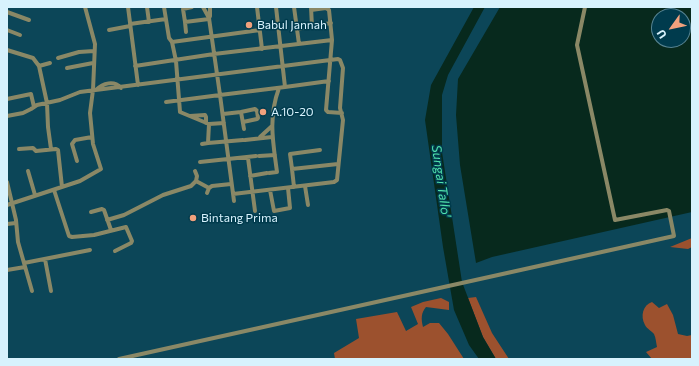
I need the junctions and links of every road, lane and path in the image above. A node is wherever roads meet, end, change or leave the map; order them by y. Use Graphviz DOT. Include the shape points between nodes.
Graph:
graph roads {
  1 [pos="85,7"];
  2 [pos="128,7"];
  3 [pos="147,7"];
  4 [pos="164,7"];
  5 [pos="192,7"];
  6 [pos="203,7"];
  7 [pos="210,7"];
  8 [pos="257,7"];
  9 [pos="276,7"];
  10 [pos="294,7"];
  11 [pos="585,7"];
  12 [pos="311,9"];
  13 [pos="7,12"];
  14 [pos="209,18"];
  15 [pos="166,19"];
  16 [pos="29,20"];
  17 [pos="149,22"];
  18 [pos="185,22"];
  19 [pos="331,24"];
  20 [pos="130,25"];
  21 [pos="312,27"];
  22 [pos="297,29"];
  23 [pos="7,30"];
  24 [pos="110,30"];
  25 [pos="260,30"];
  26 [pos="186,32"];
  27 [pos="20,35"];
  28 [pos="212,36"];
  29 [pos="172,42"];
  30 [pos="332,42"];
  31 [pos="299,44"];
  32 [pos="281,46"];
  33 [pos="262,48"];
  34 [pos="7,50"];
  35 [pos="94,51"];
  36 [pos="214,54"];
  37 [pos="58,58"];
  38 [pos="331,60"];
  39 [pos="176,61"];
  40 [pos="50,63"];
  41 [pos="93,63"];
  42 [pos="39,66"];
  43 [pos="135,66"];
  44 [pos="283,66"];
  45 [pos="66,68"];
  46 [pos="216,75"];
  47 [pos="177,80"];
  48 [pos="329,81"];
  49 [pos="138,85"];
  50 [pos="285,87"];
  51 [pos="279,88"];
  52 [pos="271,89"];
  53 [pos="95,90"];
  54 [pos="220,95"];
  55 [pos="276,98"];
  56 [pos="7,99"];
  57 [pos="179,100"];
  58 [pos="166,102"];
  59 [pos="47,103"];
  60 [pos="34,107"];
  61 [pos="241,112"];
  62 [pos="342,113"];
  63 [pos="223,114"];
  64 [pos="7,116"];
  65 [pos="189,117"];
  66 [pos="224,122"];
  67 [pos="243,122"];
  68 [pos="207,124"];
  69 [pos="272,126"];
  70 [pos="244,129"];
  71 [pos="92,137"];
  72 [pos="272,137"];
  73 [pos="260,138"];
  74 [pos="226,142"];
  75 [pos="208,143"];
  76 [pos="202,144"];
  77 [pos="20,149"];
  78 [pos="51,149"];
  79 [pos="320,150"];
  80 [pos="275,155"];
  81 [pos="248,158"];
  82 [pos="229,160"];
  83 [pos="77,161"];
  84 [pos="200,162"];
  85 [pos="338,164"];
  86 [pos="292,169"];
  87 [pos="195,170"];
  88 [pos="28,172"];
  89 [pos="250,176"];
  90 [pos="196,181"];
  91 [pos="7,182"];
  92 [pos="231,184"];
  93 [pos="305,186"];
  94 [pos="62,187"];
  95 [pos="294,187"];
  96 [pos="209,188"];
  97 [pos="288,188"];
  98 [pos="54,190"];
  99 [pos="270,190"];
  100 [pos="252,192"];
  101 [pos="207,193"];
  102 [pos="233,194"];
  103 [pos="35,195"];
  104 [pos="234,201"];
  105 [pos="9,204"];
  106 [pos="308,205"];
  107 [pos="255,211"];
  108 [pos="91,212"];
  109 [pos="107,220"];
  110 [pos="16,223"];
  111 [pos="7,224"];
  112 [pos="111,230"];
  113 [pos="90,250"];
  114 [pos="115,251"];
  115 [pos="45,259"];
  116 [pos="25,265"];
  117 [pos="7,270"];
  118 [pos="32,291"];
  119 [pos="51,291"];
  120 [pos="119,359"];
  1 -- 35 [label="street"];
  2 -- 20 [label="street"];
  3 -- 17 [label="street"];
  4 -- 15 [label="street"];
  5 -- 18 [label="street" via="183,10"];
  6 -- 14 [label="street"];
  7 -- 14 [label="street"];
  8 -- 25 [label="street"];
  9 -- 32 [label="street"];
  10 -- 22 [label="street"];
  11 -- 120 [label="street" via="577,45 615,220 667,210 674,236"];
  12 -- 19 [label="street" via="328,9"];
  12 -- 21 [label="street"];
  13 -- 16 [label="street"];
  14 -- 18 [label="street"];
  14 -- 28 [label="street"];
  15 -- 17 [label="street"];
  15 -- 29 [label="street"];
  17 -- 20 [label="street"];
  18 -- 26 [label="street"];
  19 -- 21 [label="street"];
  19 -- 30 [label="street"];
  20 -- 24 [label="street"];
  20 -- 43 [label="street"];
  21 -- 22 [label="street"];
  22 -- 31 [label="street"];
  23 -- 27 [label="street"];
  25 -- 28 [label="street"];
  25 -- 33 [label="street"];
  28 -- 29 [label="street"];
  28 -- 36 [label="street"];
  29 -- 39 [label="street"];
  30 -- 31 [label="street"];
  30 -- 38 [label="street"];
  31 -- 32 [label="street"];
  32 -- 33 [label="street"];
  32 -- 44 [label="street"];
  33 -- 36 [label="street"];
  34 -- 42 [label="street" via="33,58"];
  35 -- 37 [label="street"];
  35 -- 41 [label="street"];
  36 -- 39 [label="street"];
  36 -- 46 [label="street"];
  38 -- 44 [label="street"];
  38 -- 48 [label="street"];
  38 -- 62 [label="street" via="340,60 342,64"];
  39 -- 43 [label="street"];
  39 -- 47 [label="street"];
  40 -- 42 [label="street"];
  41 -- 45 [label="street"];
  41 -- 53 [label="street"];
  42 -- 59 [label="street"];
  43 -- 49 [label="street"];
  44 -- 46 [label="street"];
  44 -- 50 [label="street"];
  46 -- 47 [label="street"];
  46 -- 54 [label="street"];
  47 -- 49 [label="street"];
  47 -- 57 [label="street"];
  48 -- 50 [label="street"];
  48 -- 62 [label="street" via="326,110"];
  49 -- 53 [label="street"];
  50 -- 51 [label="street"];
  51 -- 52 [label="street"];
  51 -- 55 [label="street"];
  52 -- 54 [label="street"];
  52 -- 55 [label="street"];
  53 -- 59 [label="street" via="76,93"];
  53 -- 71 [label="street" via="90,107"];
  54 -- 57 [label="street"];
  54 -- 63 [label="street"];
  55 -- 69 [label="street"];
  56 -- 60 [label="street" via="31,94"];
  57 -- 58 [label="street"];
  57 -- 65 [label="street" via="180,112"];
  59 -- 60 [label="street"];
  59 -- 78 [label="street"];
  60 -- 64 [label="street"];
  61 -- 63 [label="street"];
  61 -- 67 [label="street"];
  61 -- 67 [label="street" via="255,109 258,113 257,119"];
  62 -- 85 [label="street"];
  63 -- 66 [label="street"];
  65 -- 68 [label="street"];
  65 -- 68 [label="street" via="205,115"];
  66 -- 68 [label="street"];
  66 -- 74 [label="street"];
  67 -- 70 [label="street"];
  68 -- 75 [label="street"];
  69 -- 72 [label="street"];
  69 -- 73 [label="street"];
  71 -- 83 [label="street" via="74,141 72,144"];
  71 -- 94 [label="street" via="101,169 80,181"];
  72 -- 73 [label="street"];
  72 -- 80 [label="street"];
  73 -- 74 [label="street"];
  74 -- 75 [label="street"];
  74 -- 82 [label="street"];
  75 -- 76 [label="street"];
  77 -- 78 [label="street"];
  78 -- 94 [label="street" via="56,149 59,153"];
  79 -- 86 [label="street" via="289,154"];
  80 -- 81 [label="street"];
  80 -- 89 [label="street" via="277,172"];
  81 -- 82 [label="street"];
  81 -- 89 [label="street"];
  82 -- 84 [label="street"];
  82 -- 92 [label="street"];
  85 -- 86 [label="street"];
  85 -- 93 [label="street" via="336,181"];
  86 -- 95 [label="street"];
  87 -- 90 [label="street"];
  88 -- 103 [label="street"];
  89 -- 100 [label="street"];
  90 -- 96 [label="street"];
  90 -- 109 [label="street" via="188,187 158,197 124,215"];
  91 -- 105 [label="street"];
  92 -- 96 [label="street"];
  92 -- 102 [label="street"];
  93 -- 95 [label="street"];
  93 -- 106 [label="street"];
  94 -- 98 [label="street"];
  95 -- 97 [label="street"];
  96 -- 101 [label="street"];
  97 -- 99 [label="street"];
  97 -- 99 [label="street" via="290,208 274,211"];
  98 -- 103 [label="street"];
  98 -- 112 [label="street" via="69,236 94,235"];
  99 -- 100 [label="street"];
  100 -- 102 [label="street"];
  100 -- 107 [label="street"];
  102 -- 104 [label="street"];
  103 -- 105 [label="street"];
  105 -- 110 [label="street"];
  108 -- 109 [label="street" via="102,209"];
  109 -- 112 [label="street"];
  110 -- 111 [label="street"];
  110 -- 116 [label="street" via="18,242"];
  112 -- 114 [label="street" via="126,227 132,241"];
  113 -- 115 [label="street"];
  115 -- 116 [label="street"];
  115 -- 119 [label="street"];
  116 -- 117 [label="street"];
  116 -- 118 [label="street"];
}
